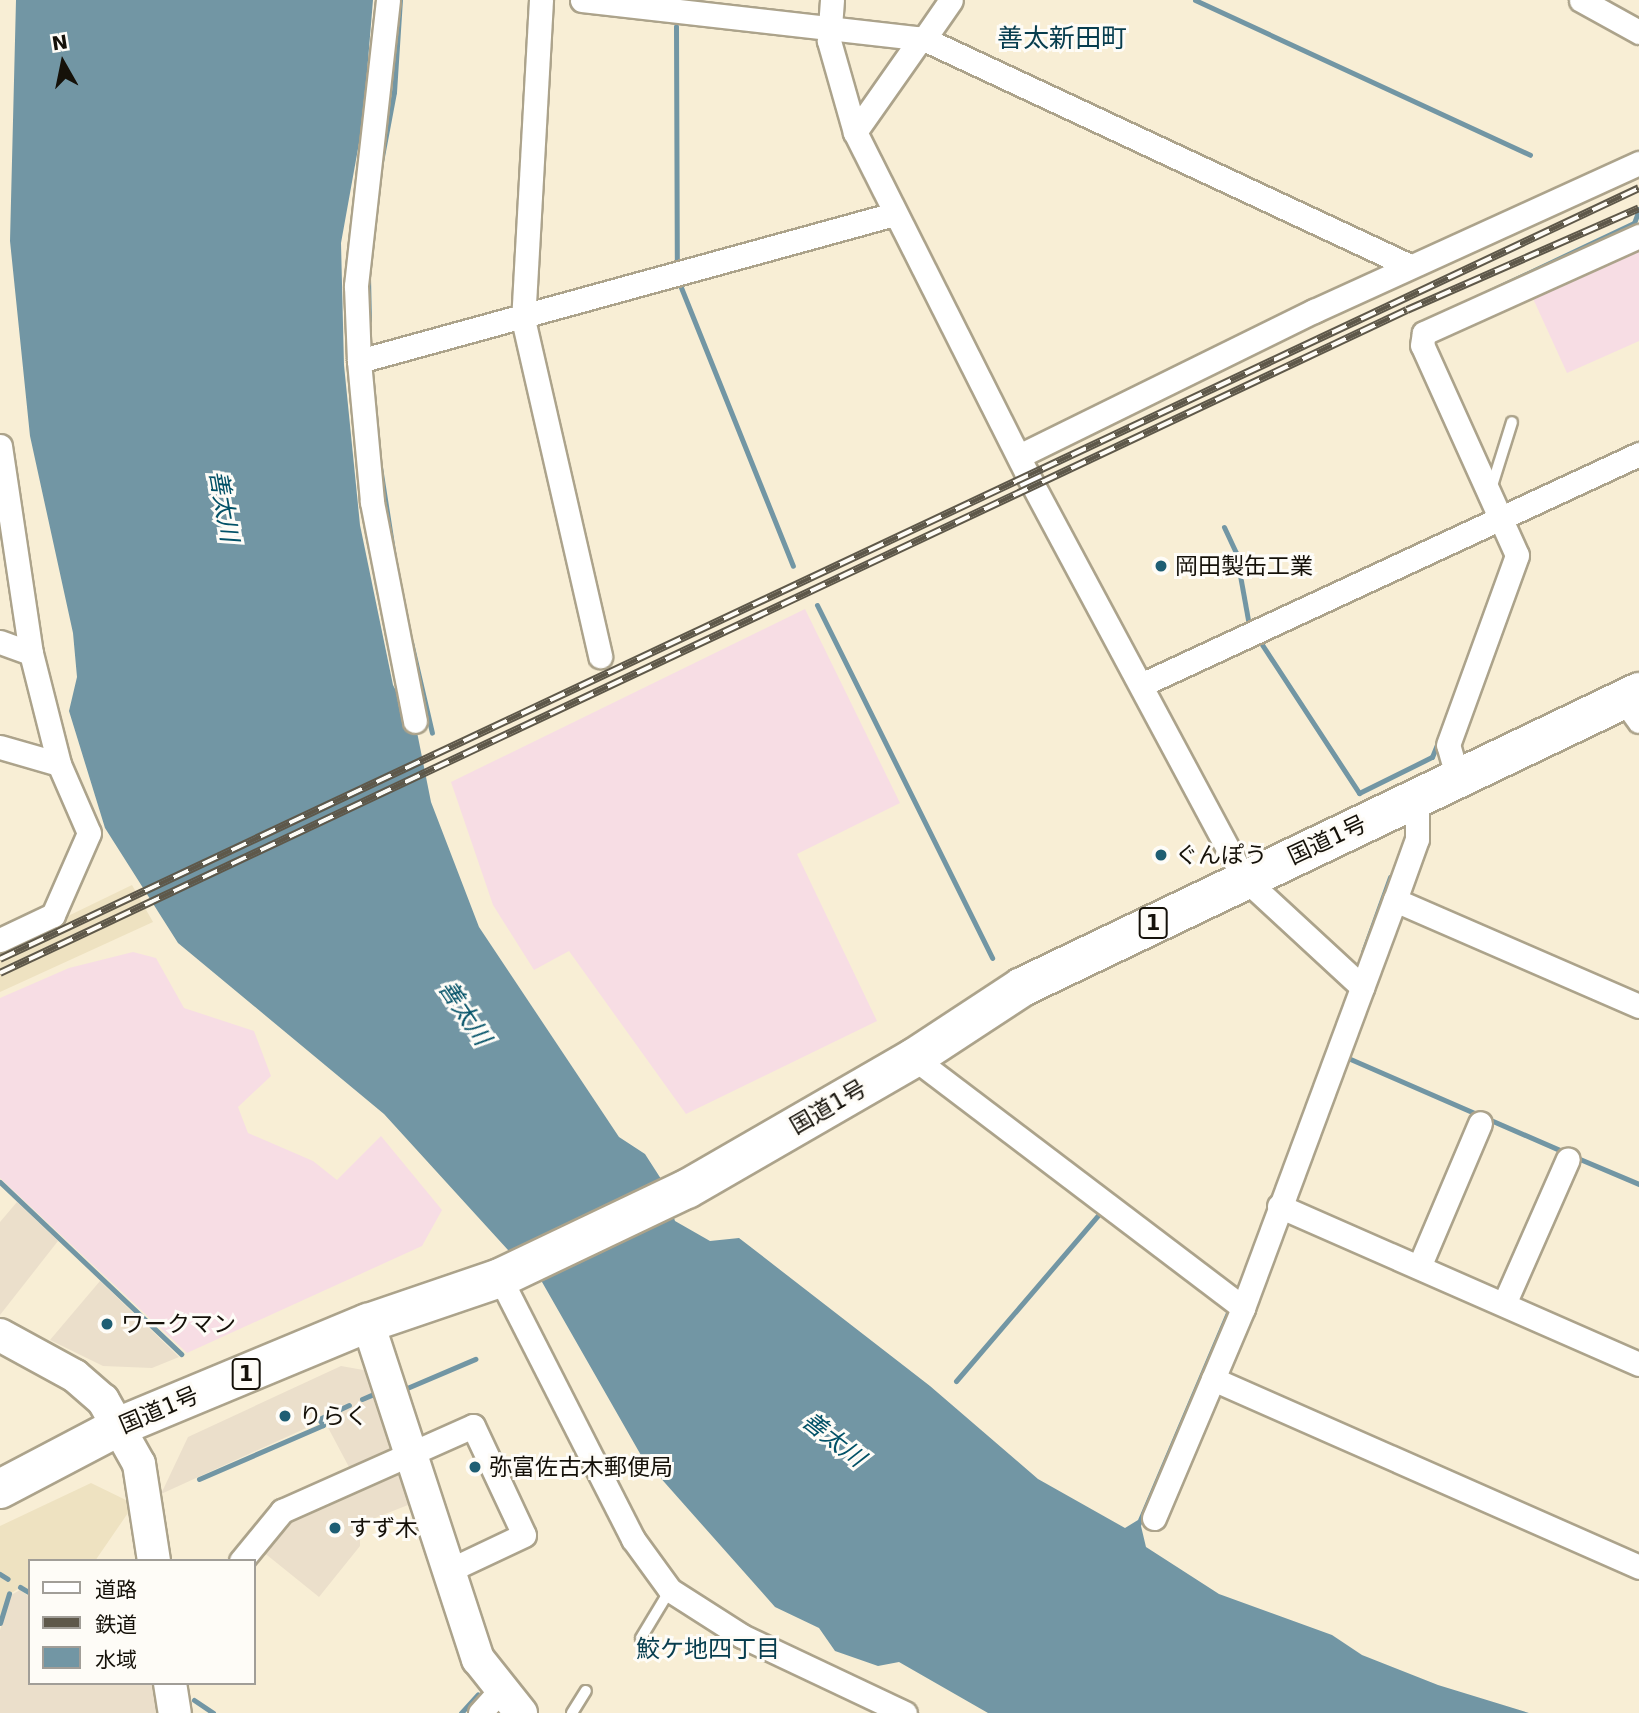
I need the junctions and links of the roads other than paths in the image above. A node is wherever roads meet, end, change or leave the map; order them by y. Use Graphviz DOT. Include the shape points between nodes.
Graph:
graph roads {
  1 [pos="388,0"];
  2 [pos="541,0"];
  3 [pos="832,0"];
  4 [pos="951,0"];
  5 [pos="1581,0"];
  6 [pos="597,1"];
  7 [pos="675,5"];
  8 [pos="830,26"];
  9 [pos="1639,32"];
  10 [pos="923,39"];
  11 [pos="855,132"];
  12 [pos="1639,163"];
  13 [pos="894,214"];
  14 [pos="1639,236"];
  15 [pos="1410,266"];
  16 [pos="523,319"];
  17 [pos="359,360"];
  18 [pos="1512,422"];
  19 [pos="0,446"];
  20 [pos="1639,454"];
  21 [pos="1019,456"];
  22 [pos="1490,489"];
  23 [pos="1502,517"];
  24 [pos="0,642"];
  25 [pos="31,653"];
  26 [pos="600,656"];
  27 [pos="1141,685"];
  28 [pos="1634,704"];
  29 [pos="415,721"];
  30 [pos="0,747"];
  31 [pos="59,764"];
  32 [pos="1458,779"];
  33 [pos="1417,798"];
  34 [pos="1244,878"];
  35 [pos="1395,900"];
  36 [pos="0,940"];
  37 [pos="1362,987"];
  38 [pos="1639,1006"];
  39 [pos="914,1058"];
  40 [pos="1480,1122"];
  41 [pos="1568,1159"];
  42 [pos="1279,1206"];
  43 [pos="1419,1267"];
  44 [pos="500,1278"];
  45 [pos="1504,1304"];
  46 [pos="1243,1308"];
  47 [pos="368,1323"];
  48 [pos="0,1335"];
  49 [pos="1639,1364"];
  50 [pos="1213,1379"];
  51 [pos="120,1426"];
  52 [pos="409,1454"];
  53 [pos="0,1489"];
  54 [pos="1154,1518"];
  55 [pos="154,1559"];
  56 [pos="243,1559"];
  57 [pos="1639,1567"];
  58 [pos="448,1571"];
  59 [pos="670,1590"];
  60 [pos="641,1639"];
  61 [pos="170,1685"];
  62 [pos="586,1691"];
  63 [pos="500,1706"];
  64 [pos="175,1713"];
  65 [pos="572,1713"];
  66 [pos="905,1713"];
  1 -- 17 [label="street" via="356,285"];
  2 -- 16 [label="street"];
  3 -- 8 [label="street"];
  4 -- 10 [label="street"];
  5 -- 9 [label="street"];
  6 -- 7 [label="street"];
  7 -- 8 [label="street"];
  8 -- 10 [label="street"];
  8 -- 11 [label="street" via="839,94"];
  10 -- 11 [label="street"];
  10 -- 15 [label="street"];
  11 -- 13 [label="street"];
  12 -- 15 [label="street"];
  13 -- 16 [label="street"];
  13 -- 21 [label="street"];
  14 -- 22 [label="street" via="1424,333 1422,345"];
  15 -- 21 [label="street"];
  16 -- 17 [label="street"];
  16 -- 26 [label="street"];
  17 -- 29 [label="street" via="372,502"];
  18 -- 22 [label="lane"];
  19 -- 25 [label="street"];
  20 -- 23 [label="street"];
  21 -- 27 [label="street"];
  22 -- 23 [label="street"];
  23 -- 27 [label="street"];
  23 -- 32 [label="street" via="1517,555 1448,745"];
  24 -- 25 [label="street"];
  25 -- 31 [label="street"];
  27 -- 34 [label="street"];
  28 -- 32 [label="highway, 国道1号 / 1"];
  30 -- 31 [label="street"];
  31 -- 36 [label="street" via="89,832 53,915"];
  32 -- 33 [label="highway, 国道1号 / 1"];
  33 -- 34 [label="highway, 国道1号 / 1"];
  33 -- 35 [label="street" via="1417,839"];
  34 -- 37 [label="street"];
  34 -- 39 [label="highway, 国道1号 / 1" via="1022,987"];
  35 -- 37 [label="street"];
  35 -- 38 [label="street"];
  37 -- 42 [label="street"];
  39 -- 44 [label="highway, 国道1号 / 1" via="687,1189"];
  39 -- 46 [label="street"];
  40 -- 43 [label="street"];
  41 -- 45 [label="street"];
  42 -- 43 [label="street"];
  42 -- 46 [label="street"];
  43 -- 45 [label="street"];
  44 -- 47 [label="highway, 国道1号 / 1"];
  44 -- 59 [label="street" via="633,1539"];
  45 -- 49 [label="street"];
  46 -- 50 [label="street"];
  47 -- 51 [label="highway, 国道1号 / 1"];
  47 -- 52 [label="street"];
  48 -- 51 [label="street" via="75,1376"];
  50 -- 54 [label="street"];
  50 -- 57 [label="street"];
  51 -- 53 [label="highway, 国道1号 / 1"];
  51 -- 55 [label="street" via="139,1464"];
  52 -- 56 [label="street" via="282,1511"];
  52 -- 58 [label="street"];
  52 -- 58 [label="street" via="473,1426 524,1535"];
  58 -- 63 [label="street" via="478,1660"];
  59 -- 60 [label="lane"];
  59 -- 66 [label="street" via="742,1636"];
  61 -- 64 [label="street"];
  62 -- 65 [label="lane"];
}
